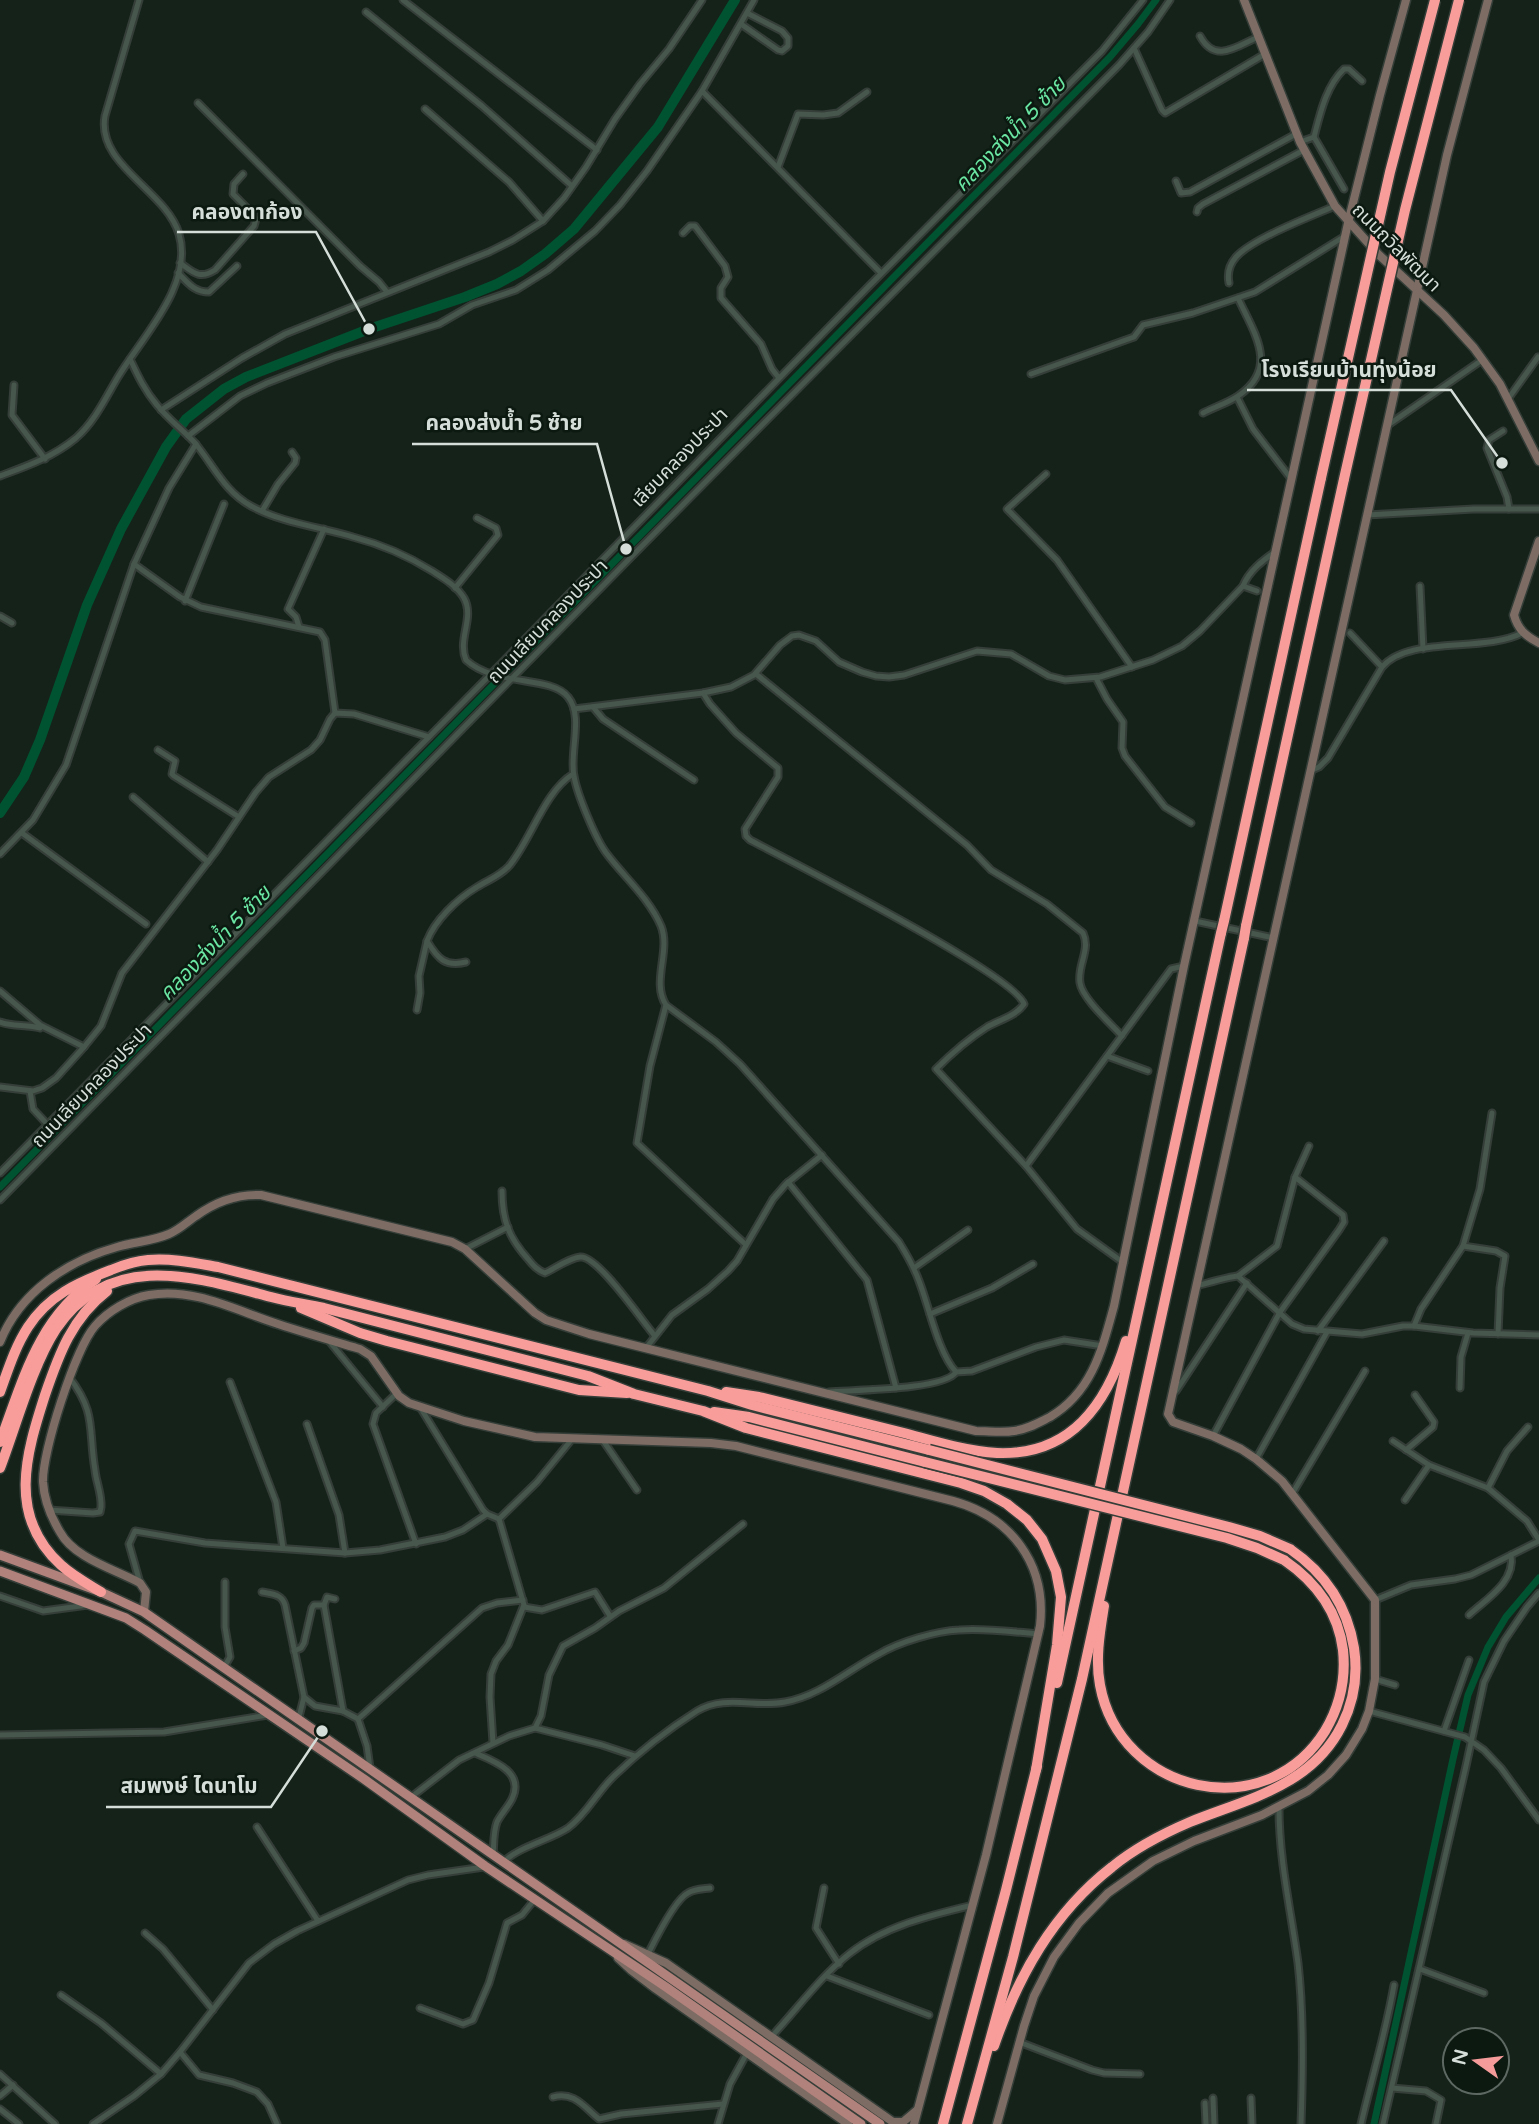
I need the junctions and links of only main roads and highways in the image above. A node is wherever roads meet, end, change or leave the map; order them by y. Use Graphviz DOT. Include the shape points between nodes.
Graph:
graph roads {
  1 [pos="1244,0"];
  2 [pos="1406,0"];
  3 [pos="1435,0"];
  4 [pos="1459,0"];
  5 [pos="1488,0"];
  6 [pos="1348,223"];
  7 [pos="1417,289"];
  8 [pos="1539,461"];
  9 [pos="1539,541"];
  10 [pos="1539,643"];
  11 [pos="111,1270"];
  12 [pos="1147,1271"];
  13 [pos="119,1282"];
  14 [pos="284,1301"];
  15 [pos="0,1342"];
  16 [pos="708,1391"];
  17 [pos="0,1392"];
  18 [pos="634,1394"];
  19 [pos="20,1402"];
  20 [pos="703,1411"];
  21 [pos="0,1442"];
  22 [pos="0,1468"];
  23 [pos="1111,1546"];
  24 [pos="0,1555"];
  25 [pos="0,1571"];
  26 [pos="101,1592"];
  27 [pos="144,1612"];
  28 [pos="1036,1770"];
  29 [pos="555,1897"];
  30 [pos="549,1908"];
  31 [pos="622,1943"];
  32 [pos="609,1948"];
  33 [pos="918,2109"];
  34 [pos="893,2123"];
  35 [pos="848,2124"];
  36 [pos="861,2124"];
  37 [pos="880,2124"];
  38 [pos="914,2124"];
  39 [pos="943,2124"];
  40 [pos="968,2124"];
  41 [pos="997,2124"];
  1 -- 6 [label="main road, ถนนถวิลพัฒนา" via="1300,142"];
  2 -- 6 [label="main road"];
  3 -- 12 [label="highway, bridge" via="1390,172"];
  4 -- 23 [label="highway, bridge" via="1344,479"];
  5 -- 7 [label="main road"];
  6 -- 7 [label="main road, ถนนถวิลพัฒนา"];
  6 -- 15 [label="main road" via="1184,965 1124,1263 1094,1371 1068,1404 1018,1431 976,1431 589,1334 535,1313 465,1249 261,1195 212,1206 167,1235 71,1264 30,1296 14,1314"];
  7 -- 8 [label="main road, ถนนถวิลพัฒนา" via="1482,359 1508,398"];
  7 -- 41 [label="main road" via="1169,1418 1241,1449 1282,1481 1375,1600 1376,1679 1369,1711 1355,1743 1308,1791 1279,1808 1166,1853 1140,1868 1079,1923 1034,1996"];
  9 -- 10 [label="main road" via="1515,610 1522,633"];
  11 -- 16 [label="highway" via="158,1259 218,1267"];
  11 -- 17 [label="highway" via="75,1284 41,1311 23,1336"];
  11 -- 19 [label="highway" via="84,1287 56,1314 37,1347"];
  12 -- 16 [label="highway" via="1117,1368 1099,1404 1073,1430 1033,1449 975,1450 759,1397"];
  12 -- 28 [label="highway"];
  13 -- 14 [label="highway" via="144,1276 183,1276"];
  13 -- 19 [label="highway" via="83,1299 63,1320"];
  13 -- 26 [label="highway" via="83,1313 64,1344 33,1432 25,1472 29,1511 44,1546 66,1569"];
  14 -- 18 [label="highway" via="578,1373"];
  14 -- 18 [label="highway" via="387,1341 579,1390"];
  16 -- 40 [label="highway, bridge" via="1245,1531 1290,1549 1320,1573 1349,1623 1355,1653 1351,1703 1321,1756 1275,1789 1154,1839 1110,1868 1073,1902 1049,1931 1022,1979"];
  18 -- 20 [label="highway"];
  19 -- 21 [label="highway"];
  19 -- 22 [label="highway"];
  20 -- 23 [label="highway, bridge" via="749,1417 1227,1538 1284,1560 1320,1591 1342,1642 1343,1684 1338,1705 1309,1752 1294,1765 1255,1783 1214,1788 1176,1779 1128,1745 1107,1712 1099,1682"];
  20 -- 28 [label="highway" via="746,1428 972,1487 996,1497 1027,1520 1052,1560 1060,1597"];
  23 -- 40 [label="highway" via="1045,1832"];
  24 -- 26 [label="main road"];
  25 -- 30 [label="main road" via="126,1618"];
  26 -- 27 [label="main road"];
  27 -- 29 [label="main road"];
  27 -- 33 [label="main road" via="146,1592 140,1583 79,1553 61,1534 43,1483 69,1377 84,1341 119,1307 150,1295 187,1295 211,1301 360,1349 409,1403 511,1432 736,1446 953,1500 994,1518 1027,1556 1036,1578 1039,1634"];
  28 -- 39 [label="highway"];
  29 -- 30 [label="main road"];
  29 -- 31 [label="main road"];
  30 -- 32 [label="main road"];
  31 -- 34 [label="main road" via="666,1963"];
  31 -- 37 [label="main road"];
  32 -- 35 [label="main road" via="656,1989"];
  32 -- 36 [label="main road"];
  33 -- 34 [label="main road" via="902,2122"];
  33 -- 38 [label="main road"];
}
